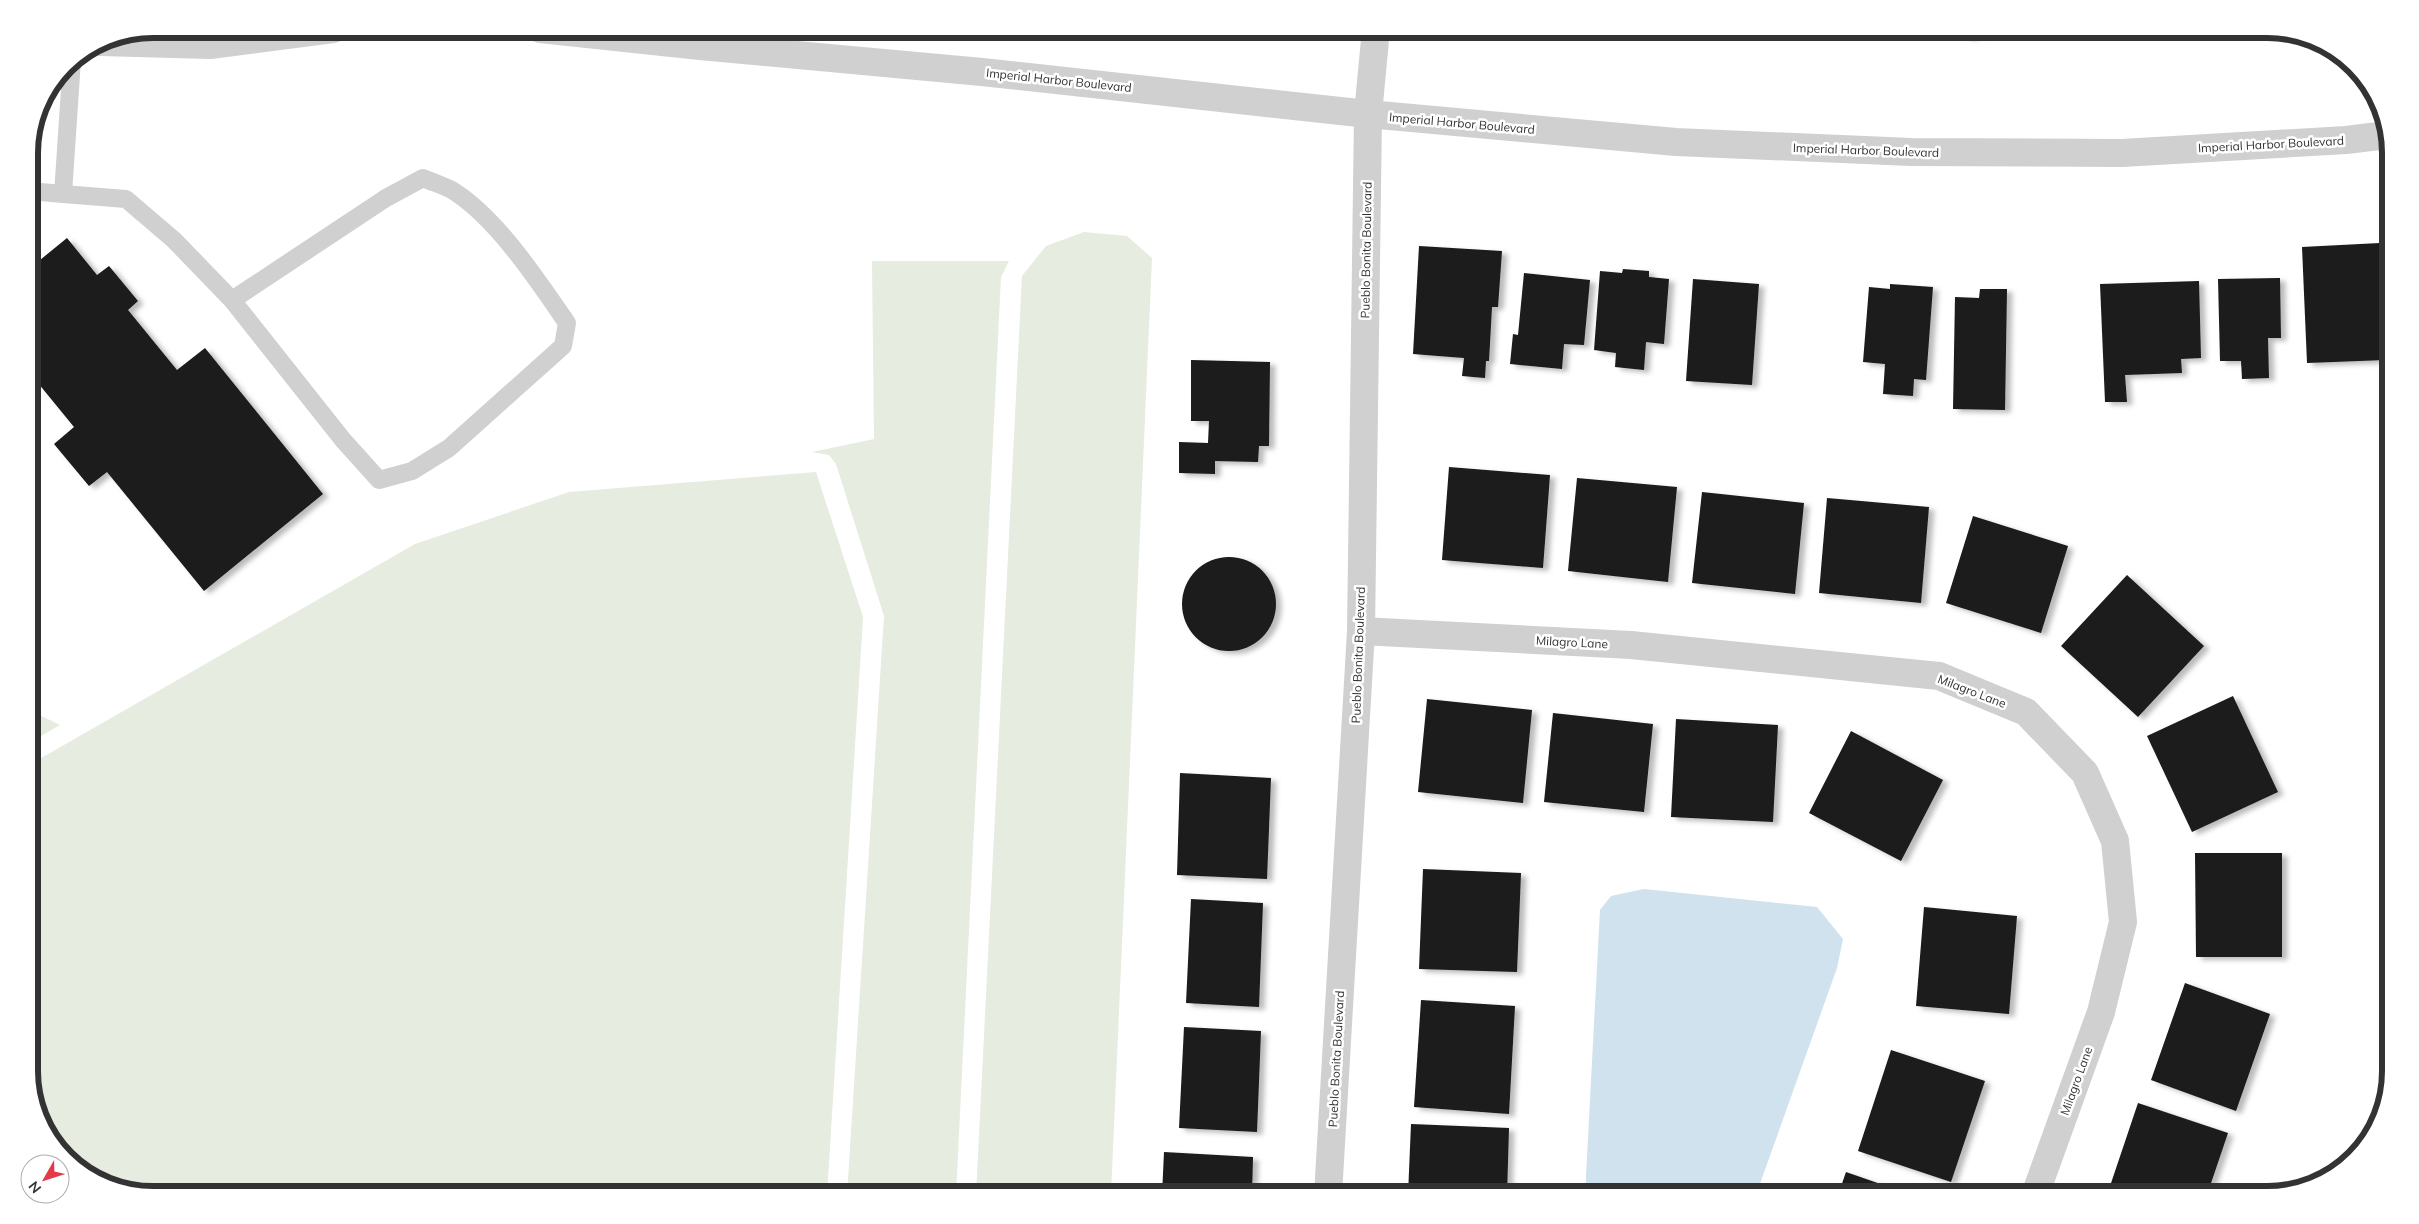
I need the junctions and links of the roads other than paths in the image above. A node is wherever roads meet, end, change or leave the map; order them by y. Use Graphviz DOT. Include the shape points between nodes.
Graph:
graph roads {
  1 [pos="263,38"];
  2 [pos="625,38"];
  3 [pos="1375,38"];
  4 [pos="120,43"];
  5 [pos="71,72"];
  6 [pos="1368,114"];
  7 [pos="2380,137"];
  8 [pos="38,192"];
  9 [pos="64,194"];
  10 [pos="232,300"];
  11 [pos="1361,631"];
  12 [pos="1329,1186"];
  13 [pos="2038,1186"];
  1 -- 4 [label="street" via="210,45"];
  2 -- 6 [label="street, Imperial Harbor Boulevard" via="992,73"];
  3 -- 6 [label="street, Pueblo Bonita Boulevard"];
  5 -- 9 [label="lane"];
  6 -- 7 [label="street, Imperial Harbor Boulevard" via="1676,142 1911,152 2122,152"];
  6 -- 11 [label="street, Pueblo Bonita Boulevard"];
  8 -- 9 [label="lane"];
  9 -- 10 [label="lane" via="126,199 174,240"];
  10 -- 10 [label="lane" via="343,440 379,480 412,471 449,448 564,346 567,323 526,264 479,212 454,192 423,178 386,198"];
  11 -- 12 [label="street, Pueblo Bonita Boulevard"];
  11 -- 13 [label="street, Milagro Lane" via="1631,645 1939,676 2026,712 2085,773 2115,841 2124,922 2101,1012"];
}
